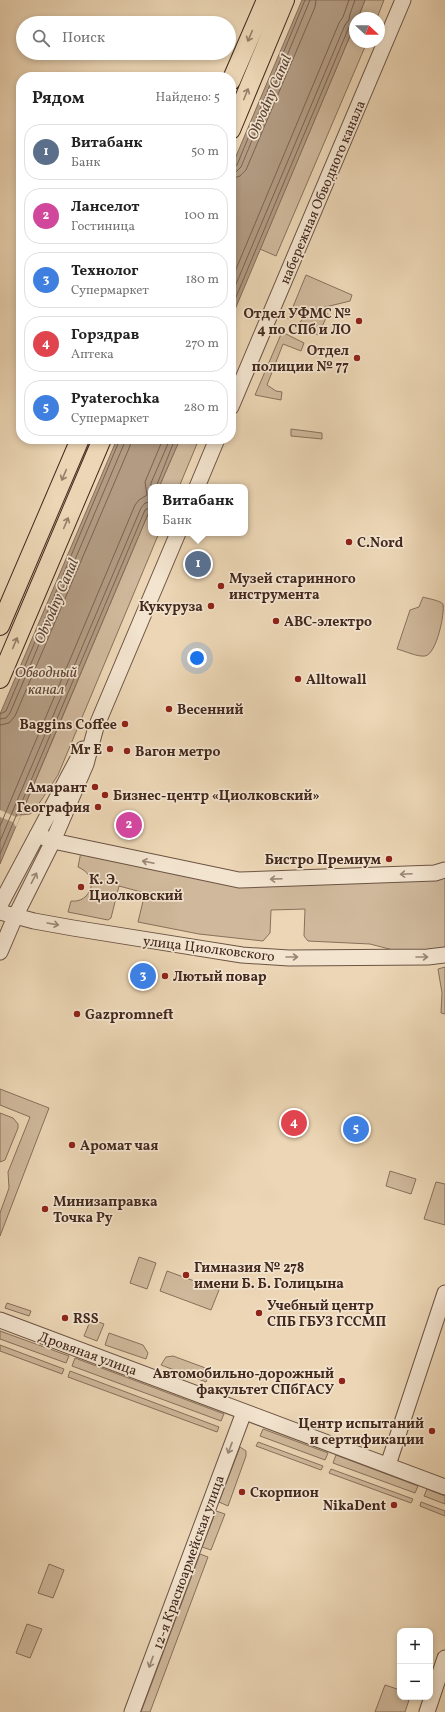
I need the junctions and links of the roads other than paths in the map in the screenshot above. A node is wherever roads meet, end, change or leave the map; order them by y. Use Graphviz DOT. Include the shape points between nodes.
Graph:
graph roads {
  1 [pos="266,0"];
  2 [pos="285,0"];
  3 [pos="403,0"];
  4 [pos="235,72"];
  5 [pos="236,118"];
  6 [pos="236,395"];
  7 [pos="78,444"];
  8 [pos="100,444"];
  9 [pos="215,444"];
  10 [pos="198,484"];
  11 [pos="177,536"];
  12 [pos="0,626"];
  13 [pos="0,678"];
  14 [pos="96,727"];
  15 [pos="38,835"];
  16 [pos="52,841"];
  17 [pos="445,870"];
  18 [pos="0,905"];
  19 [pos="0,912"];
  20 [pos="15,917"];
  21 [pos="0,952"];
  22 [pos="445,955"];
  23 [pos="445,1293"];
  24 [pos="0,1320"];
  25 [pos="440,1327"];
  26 [pos="244,1412"];
  27 [pos="388,1465"];
  28 [pos="445,1486"];
  29 [pos="445,1658"];
  30 [pos="132,1712"];
  31 [pos="427,1712"];
  1 -- 4 [label="main road, one-way"];
  5 -- 2 [label="main road, one-way"];
  3 -- 6 [label="street, набережная Обводного канала"];
  7 -- 12 [label="main road, one-way"];
  13 -- 8 [label="main road, one-way"];
  9 -- 10 [label="street"];
  11 -- 14 [label="street"];
  14 -- 15 [label="street"];
  14 -- 16 [label="street" via="86,764"];
  15 -- 16 [label="street"];
  15 -- 18 [label="street"];
  17 -- 16 [label="street, one-way" via="435,873 239,880"];
  20 -- 16 [label="street, one-way"];
  19 -- 20 [label="street, улица Циолковского"];
  20 -- 21 [label="street"];
  20 -- 22 [label="street, улица Циолковского, one-way" via="242,955 289,958"];
  23 -- 25 [label="street"];
  24 -- 26 [label="street, Дровяная улица"];
  25 -- 27 [label="street"];
  26 -- 27 [label="street, Дровяная улица"];
  26 -- 30 [label="street, 12-я Красноармейская улица, one-way"];
  27 -- 28 [label="street, Дровяная улица"];
  29 -- 31 [label="street"];
}
